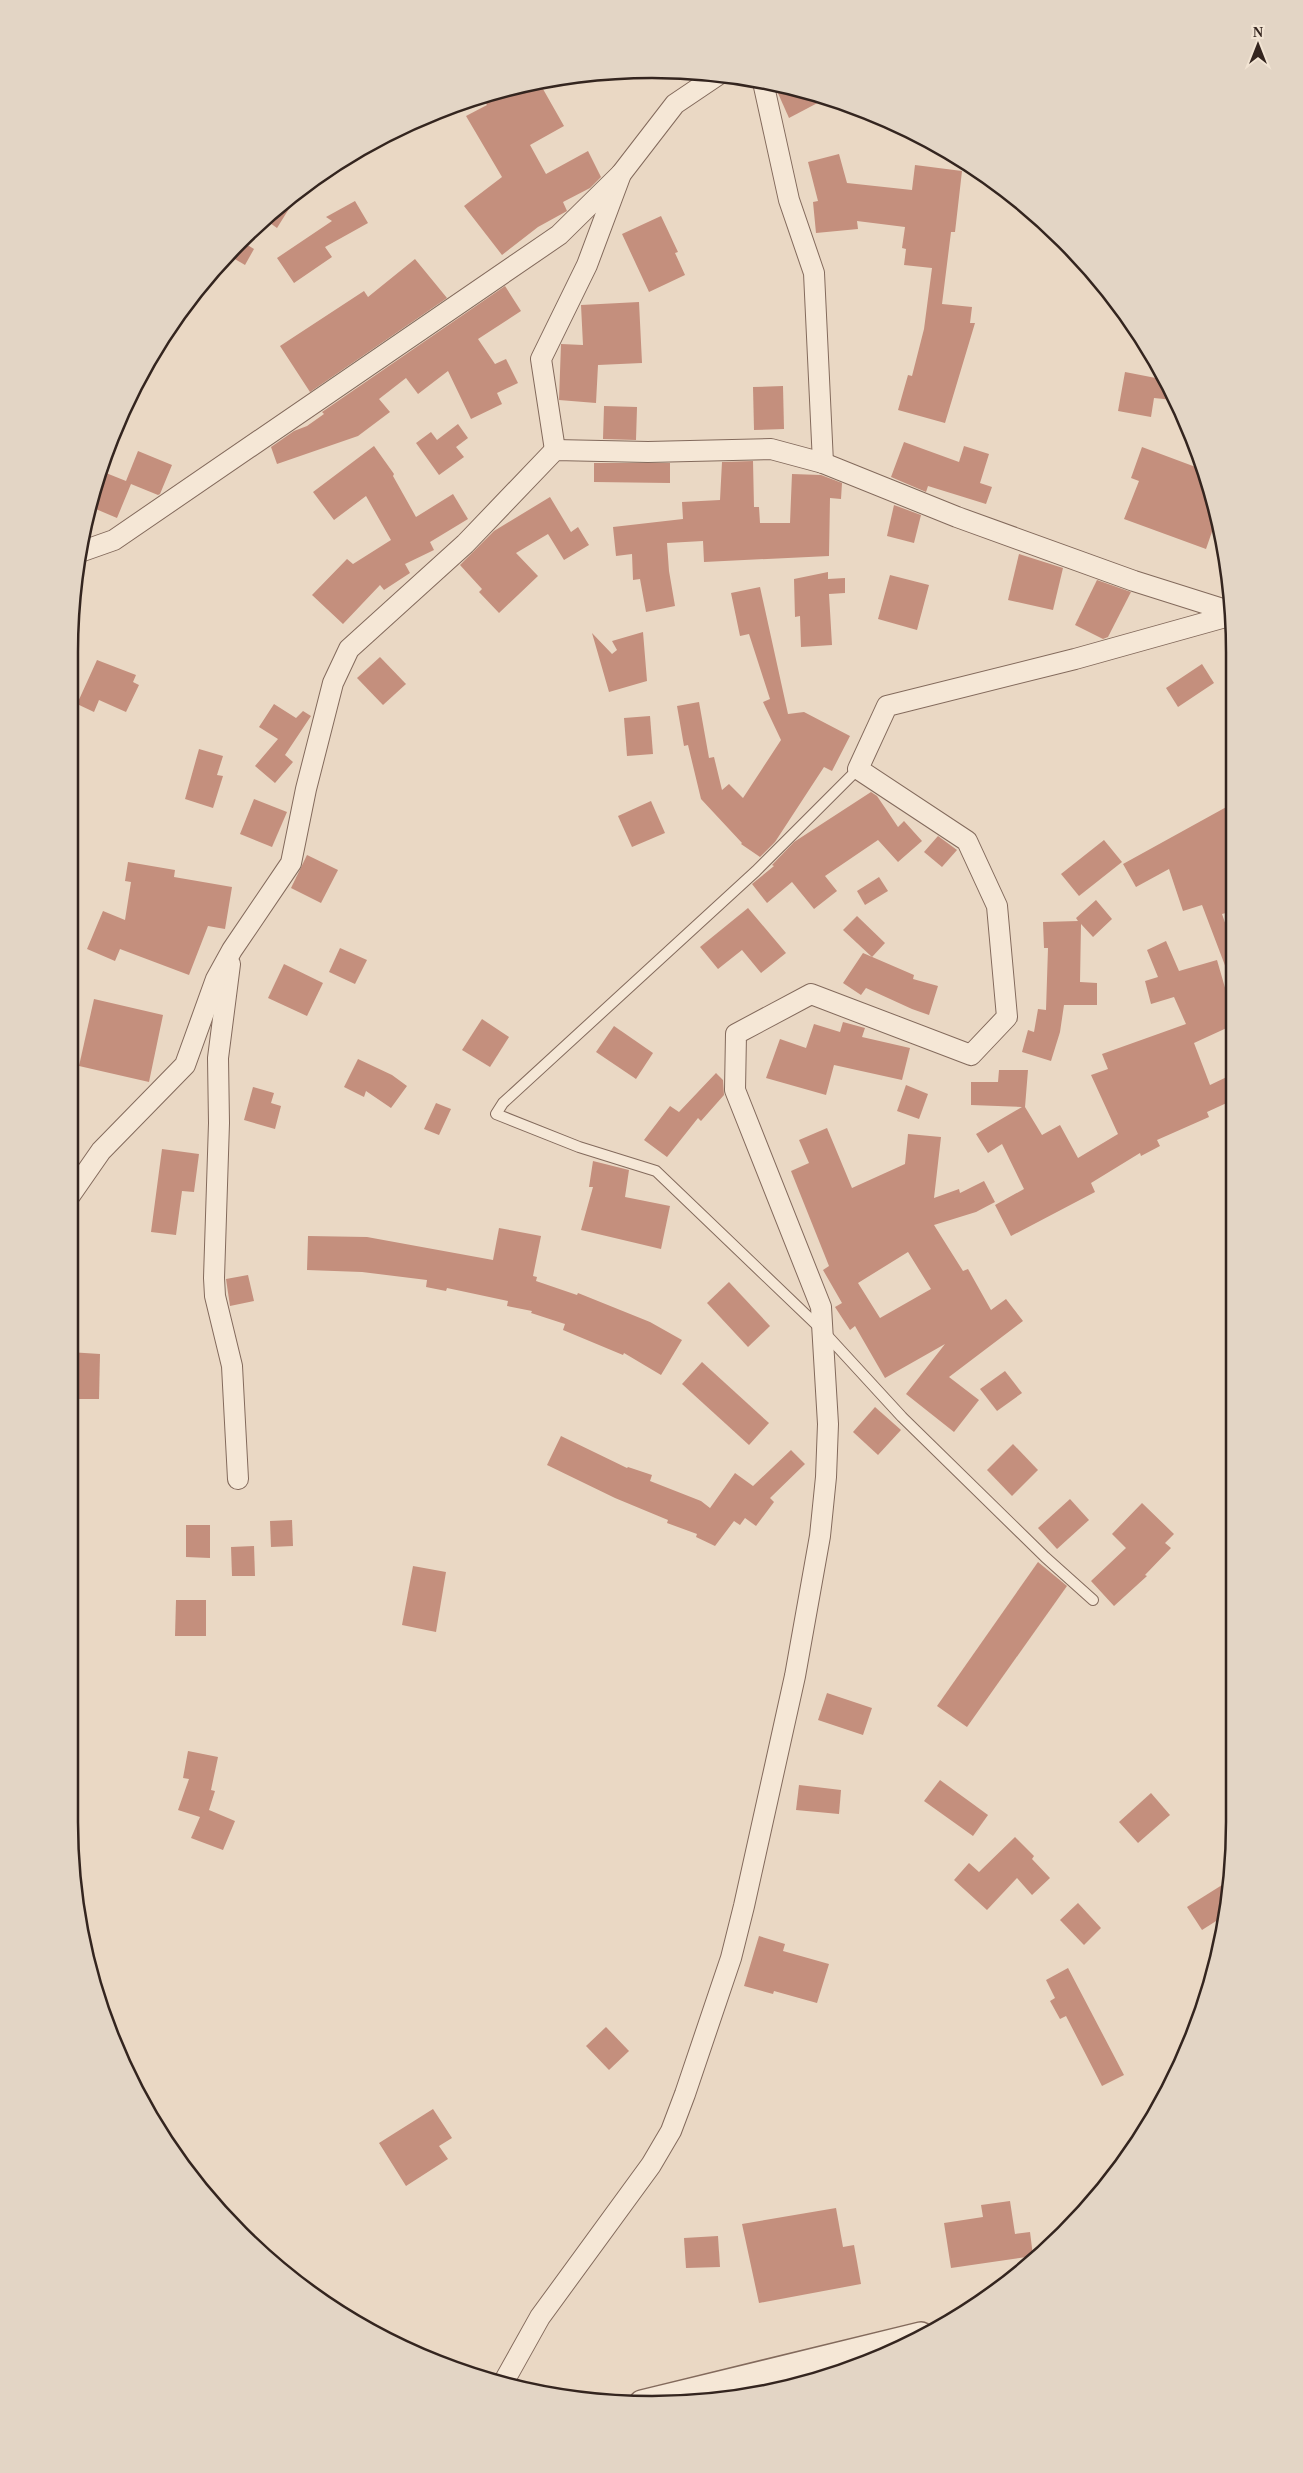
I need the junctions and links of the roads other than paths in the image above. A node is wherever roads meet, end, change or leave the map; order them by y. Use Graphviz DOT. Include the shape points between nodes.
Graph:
graph roads {
  1 [pos="710,81"];
  2 [pos="766,90"];
  3 [pos="621,174"];
  4 [pos="555,450"];
  5 [pos="823,463"];
  6 [pos="87,549"];
  7 [pos="1224,609"];
  8 [pos="1224,617"];
  9 [pos="858,769"];
  10 [pos="232,950"];
  11 [pos="77,1185"];
  12 [pos="823,1331"];
  13 [pos="238,1479"];
  14 [pos="1093,1600"];
  15 [pos="892,2342"];
  16 [pos="507,2377"];
  17 [pos="676,2395"];
  1 -- 3 [label="street" via="675,104"];
  2 -- 5 [label="street" via="789,200 814,273"];
  3 -- 4 [label="street" via="587,265 541,359"];
  3 -- 6 [label="street" via="559,235 114,540"];
  4 -- 5 [label="street" via="771,449"];
  4 -- 10 [label="street" via="466,544 349,649 333,683 291,864"];
  5 -- 7 [label="street" via="957,517 1134,581"];
  8 -- 9 [label="street" via="887,706"];
  9 -- 12 [label="lane" via="756,872 503,1103 496,1114 578,1147 656,1172"];
  9 -- 12 [label="street" via="967,841 997,906 1007,1017 971,1055 811,994 736,1034 735,1090 821,1307"];
  10 -- 11 [label="street" via="212,987 185,1065 100,1150"];
  10 -- 13 [label="street" via="218,1058 214,1278 215,1296 232,1366"];
  12 -- 14 [label="lane" via="902,1417"];
  12 -- 16 [label="street" via="828,1424 820,1536 795,1676 732,1958 671,2131 540,2317"];
  15 -- 17 [label="street"];
}
